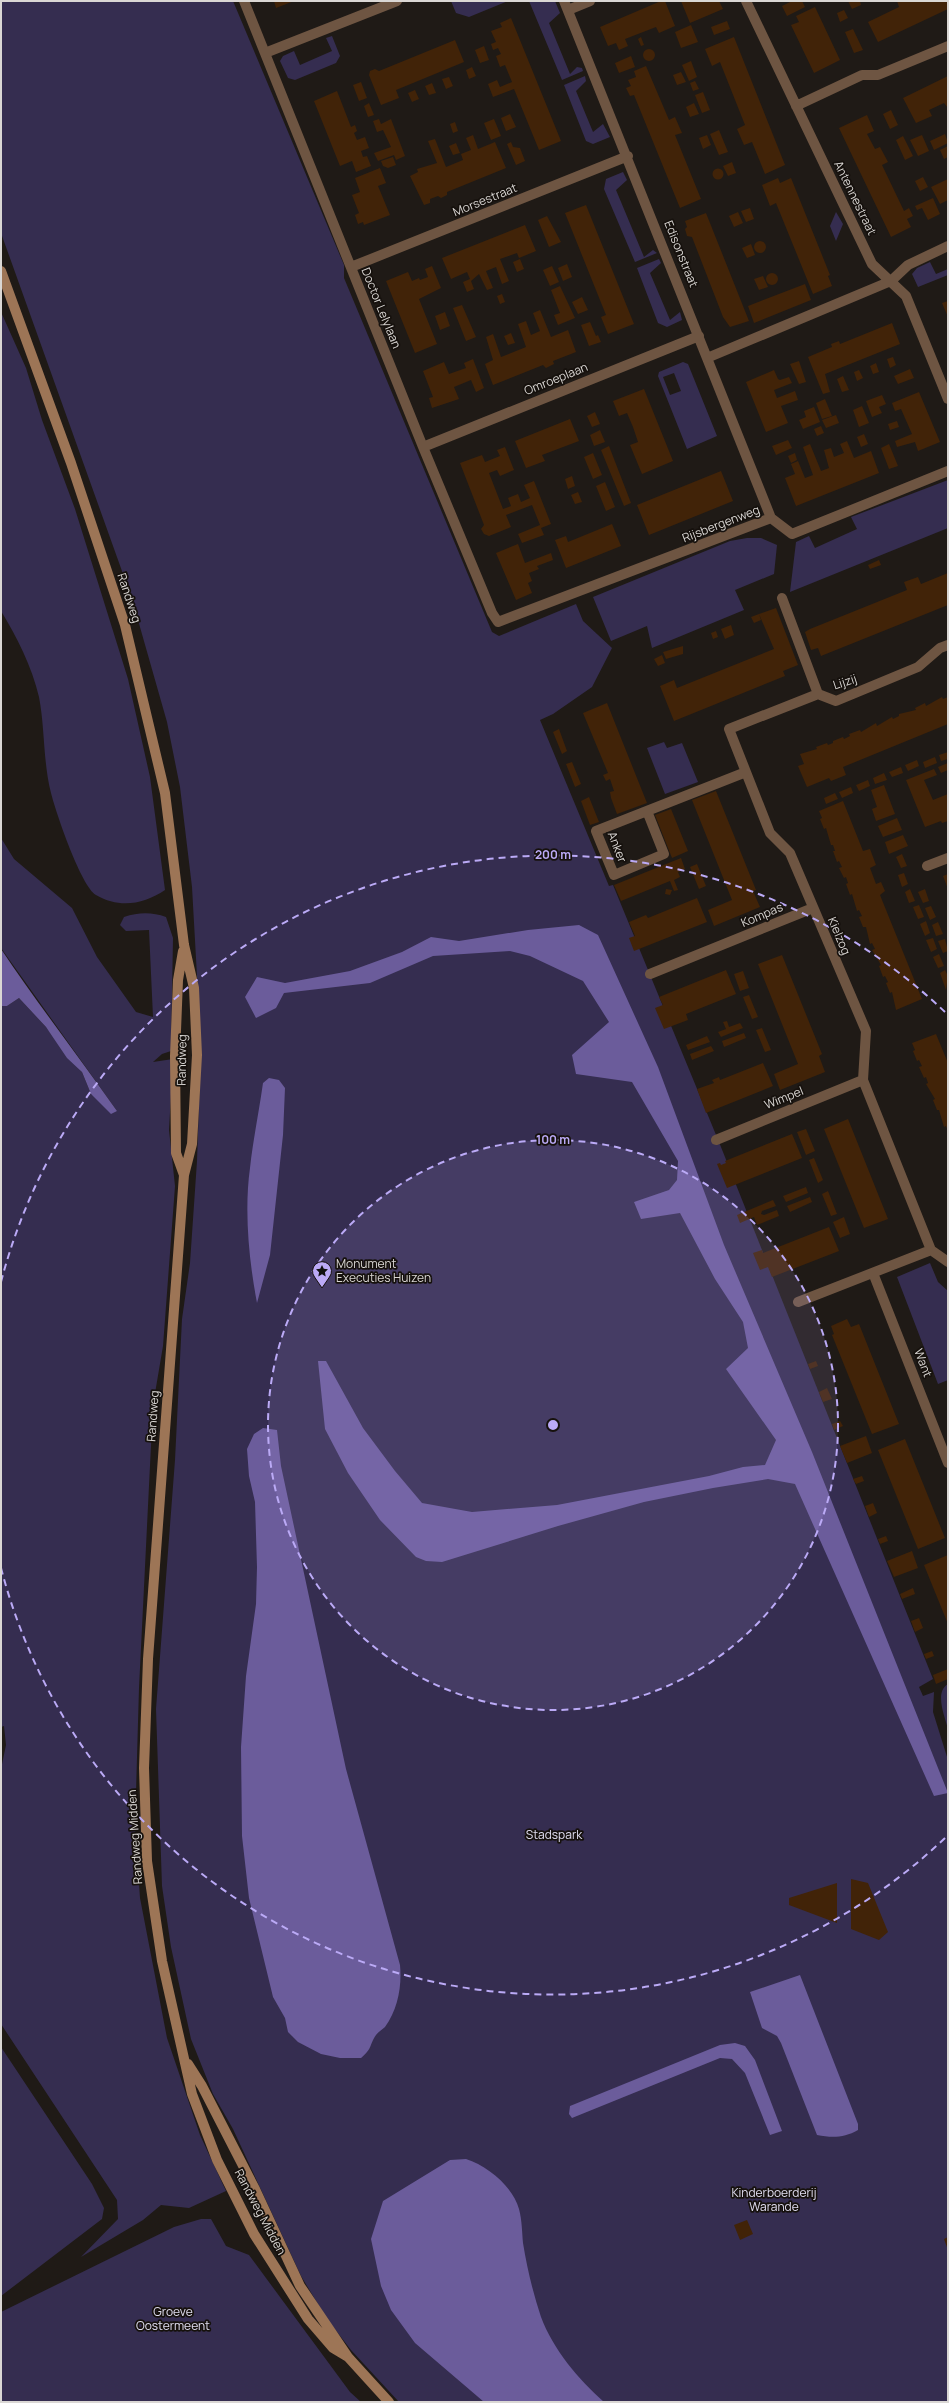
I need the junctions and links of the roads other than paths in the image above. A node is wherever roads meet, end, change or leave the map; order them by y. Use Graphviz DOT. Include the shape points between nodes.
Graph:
graph roads {
  1 [pos="244,1"];
  2 [pos="397,1"];
  3 [pos="590,1"];
  4 [pos="746,1"];
  5 [pos="566,6"];
  6 [pos="948,46"];
  7 [pos="265,52"];
  8 [pos="796,106"];
  9 [pos="628,156"];
  10 [pos="948,246"];
  11 [pos="351,267"];
  12 [pos="1,272"];
  13 [pos="891,281"];
  14 [pos="699,336"];
  15 [pos="707,358"];
  16 [pos="948,399"];
  17 [pos="423,447"];
  18 [pos="948,471"];
  19 [pos="771,518"];
  20 [pos="782,598"];
  21 [pos="498,622"];
  22 [pos="948,645"];
  23 [pos="818,694"];
  24 [pos="746,772"];
  25 [pos="647,811"];
  26 [pos="948,858"];
  27 [pos="927,866"];
  28 [pos="813,908"];
  29 [pos="184,945"];
  30 [pos="650,974"];
  31 [pos="863,1080"];
  32 [pos="716,1140"];
  33 [pos="184,1175"];
  34 [pos="931,1250"];
  35 [pos="948,1262"];
  36 [pos="873,1273"];
  37 [pos="798,1302"];
  38 [pos="948,1463"];
  39 [pos="148,1659"];
  40 [pos="184,2058"];
  41 [pos="348,2357"];
  42 [pos="390,2402"];
  1 -- 7 [label="street, Doctor Lelylaan"];
  2 -- 7 [label="street"];
  3 -- 5 [label="street"];
  4 -- 8 [label="street, Antennestraat"];
  5 -- 9 [label="street, Edisonstraat"];
  6 -- 8 [label="street" via="878,75 862,75"];
  7 -- 11 [label="street, Doctor Lelylaan"];
  8 -- 13 [label="street, Antennestraat" via="872,264"];
  9 -- 11 [label="street, Morsestraat"];
  9 -- 14 [label="street, Edisonstraat"];
  10 -- 13 [label="street" via="908,265"];
  11 -- 17 [label="street, Doctor Lelylaan"];
  12 -- 29 [label="main road, Randweg" via="71,463 125,625 165,793"];
  13 -- 15 [label="street"];
  13 -- 16 [label="street, Antennestraat" via="906,296"];
  14 -- 15 [label="street, Edisonstraat"];
  14 -- 17 [label="street, Omroeplaan"];
  15 -- 19 [label="street, Edisonstraat"];
  17 -- 21 [label="street, Doctor Lelylaan"];
  18 -- 19 [label="street, Rijsbergenweg" via="792,534"];
  19 -- 21 [label="street, Rijsbergenweg"];
  20 -- 23 [label="street, Lijzij"];
  22 -- 23 [label="street, Lijzij" via="940,648 918,667 836,701"];
  23 -- 24 [label="street, Kielzog" via="729,729"];
  24 -- 25 [label="street, Anker"];
  24 -- 28 [label="street, Kielzog" via="770,833 790,853"];
  25 -- 25 [label="street, Anker" via="664,854 614,875 596,831"];
  26 -- 27 [label="street"];
  28 -- 30 [label="street, Kompas"];
  28 -- 31 [label="street, Kielzog" via="866,1031"];
  29 -- 33 [label="main road, Randweg" via="178,980 175,1056 176,1153"];
  29 -- 33 [label="main road, Randweg" via="194,988 197,1055 192,1144"];
  31 -- 32 [label="street, Wimpel"];
  31 -- 34 [label="street, Kielzog"];
  33 -- 39 [label="main road, Randweg"];
  34 -- 35 [label="street"];
  34 -- 36 [label="street"];
  36 -- 37 [label="street"];
  36 -- 38 [label="street, Want"];
  39 -- 40 [label="main road, Randweg Midden" via="144,1768 147,1861 162,1961"];
  40 -- 41 [label="main road, Randweg Midden" via="202,2086 255,2189 300,2286"];
  40 -- 41 [label="main road, Randweg Midden" via="192,2094 217,2160 254,2234 308,2319 333,2348"];
  41 -- 42 [label="main road, Randweg Midden"];
}
